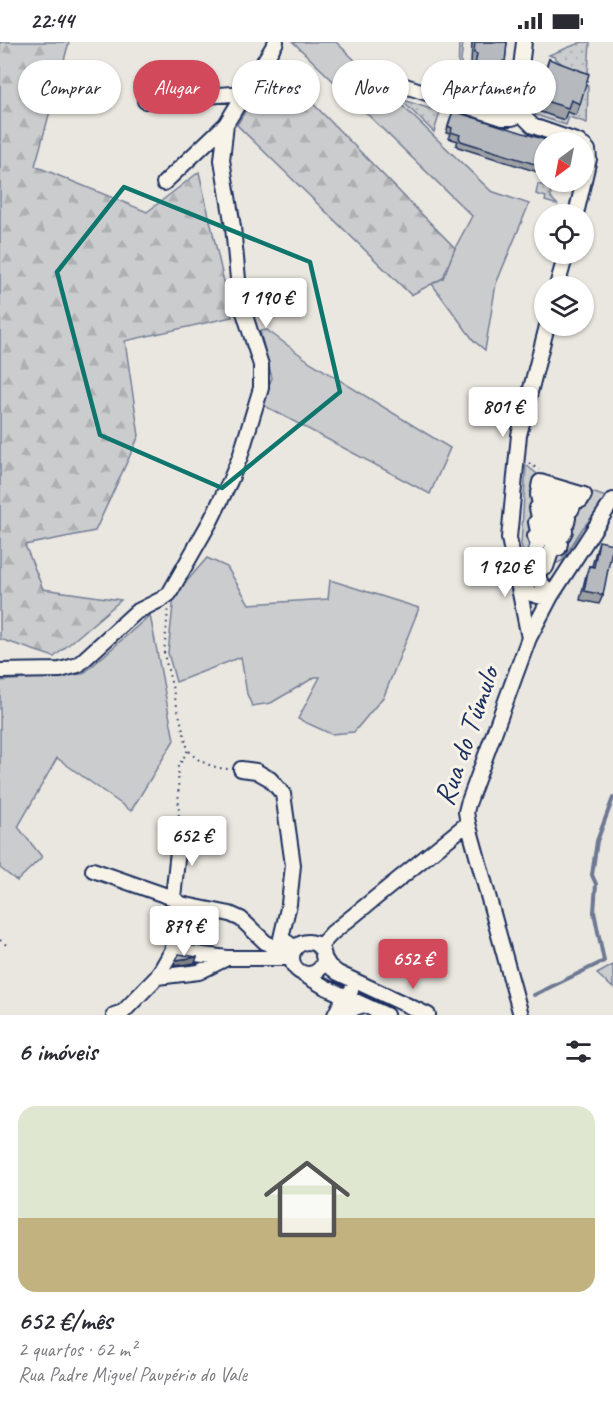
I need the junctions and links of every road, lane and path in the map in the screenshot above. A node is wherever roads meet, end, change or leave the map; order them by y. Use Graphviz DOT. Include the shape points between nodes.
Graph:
graph roads {
  1 [pos="276,42"];
  2 [pos="524,42"];
  3 [pos="265,60"];
  4 [pos="409,87"];
  5 [pos="232,114"];
  6 [pos="521,115"];
  7 [pos="226,124"];
  8 [pos="550,132"];
  9 [pos="164,183"];
  10 [pos="544,336"];
  11 [pos="613,500"];
  12 [pos="511,552"];
  13 [pos="532,562"];
  14 [pos="566,573"];
  15 [pos="537,577"];
  16 [pos="517,581"];
  17 [pos="169,594"];
  18 [pos="551,596"];
  19 [pos="529,638"];
  20 [pos="0,671"];
  21 [pos="188,750"];
  22 [pos="241,769"];
  23 [pos="468,823"];
  24 [pos="179,841"];
  25 [pos="93,870"];
  26 [pos="177,901"];
  27 [pos="0,940"];
  28 [pos="9,947"];
  29 [pos="172,951"];
  30 [pos="293,953"];
  31 [pos="324,956"];
  32 [pos="227,958"];
  33 [pos="303,974"];
  34 [pos="157,977"];
  35 [pos="332,990"];
  36 [pos="384,995"];
  37 [pos="353,998"];
  38 [pos="120,1014"];
  39 [pos="342,1014"];
  40 [pos="386,1015"];
  41 [pos="428,1015"];
  42 [pos="520,1015"];
  1 -- 3 [label="street"];
  2 -- 6 [label="street" via="517,100"];
  4 -- 6 [label="street" via="503,118"];
  5 -- 7 [label="street"];
  6 -- 8 [label="street" via="533,126"];
  7 -- 9 [label="street"];
  7 -- 17 [label="street" via="222,160 240,300 261,365 261,388 230,480"];
  10 -- 12 [label="street" via="519,435"];
  11 -- 14 [label="street, Rua do Túmulo"];
  12 -- 15 [label="street"];
  12 -- 16 [label="street"];
  13 -- 13 [label="street" via="539,541 536,536 545,538 548,530 537,527 536,522 548,526 551,518 538,513 537,508 552,513 554,504 539,500 538,495 555,500 557,492 539,487 540,482 584,495 581,500 568,496 566,504 573,506 571,510 563,507 560,516 568,518 567,523 558,520 556,528 564,531 563,535 554,532 551,541 560,543 559,548 553,546 546,567"];
  14 -- 15 [label="street"];
  14 -- 18 [label="street, Rua do Túmulo"];
  15 -- 18 [label="street"];
  16 -- 18 [label="street" via="536,597"];
  16 -- 19 [label="street"];
  17 -- 20 [label="street" via="136,612 78,665 60,670"];
  17 -- 21 [label="path" via="164,654"];
  18 -- 19 [label="street, Rua do Túmulo"];
  19 -- 23 [label="street, Rua do Túmulo" via="468,804"];
  21 -- 22 [label="path" via="209,765"];
  21 -- 24 [label="path" via="178,767"];
  22 -- 30 [label="street" via="270,779 283,794 293,865 281,938"];
  23 -- 31 [label="street, Rua do Túmulo" via="332,933"];
  23 -- 42 [label="street"];
  24 -- 26 [label="street"];
  25 -- 26 [label="street"];
  26 -- 29 [label="street"];
  26 -- 30 [label="street" via="230,914 265,942"];
  27 -- 28 [label="path"];
  29 -- 32 [label="street"];
  29 -- 34 [label="street"];
  30 -- 31 [label="street" via="299,945 309,942"];
  30 -- 32 [label="street"];
  30 -- 33 [label="street" via="295,968"];
  31 -- 33 [label="street" via="318,970"];
  31 -- 36 [label="street" via="338,973"];
  31 -- 37 [label="street" via="336,978 348,984"];
  32 -- 34 [label="street" via="199,972"];
  33 -- 35 [label="street"];
  34 -- 38 [label="street"];
  35 -- 37 [label="street"];
  35 -- 39 [label="street"];
  36 -- 37 [label="street" via="373,996 359,990"];
  36 -- 41 [label="street"];
  37 -- 39 [label="street"];
  37 -- 39 [label="street" via="354,1008"];
  37 -- 40 [label="street"];
}
